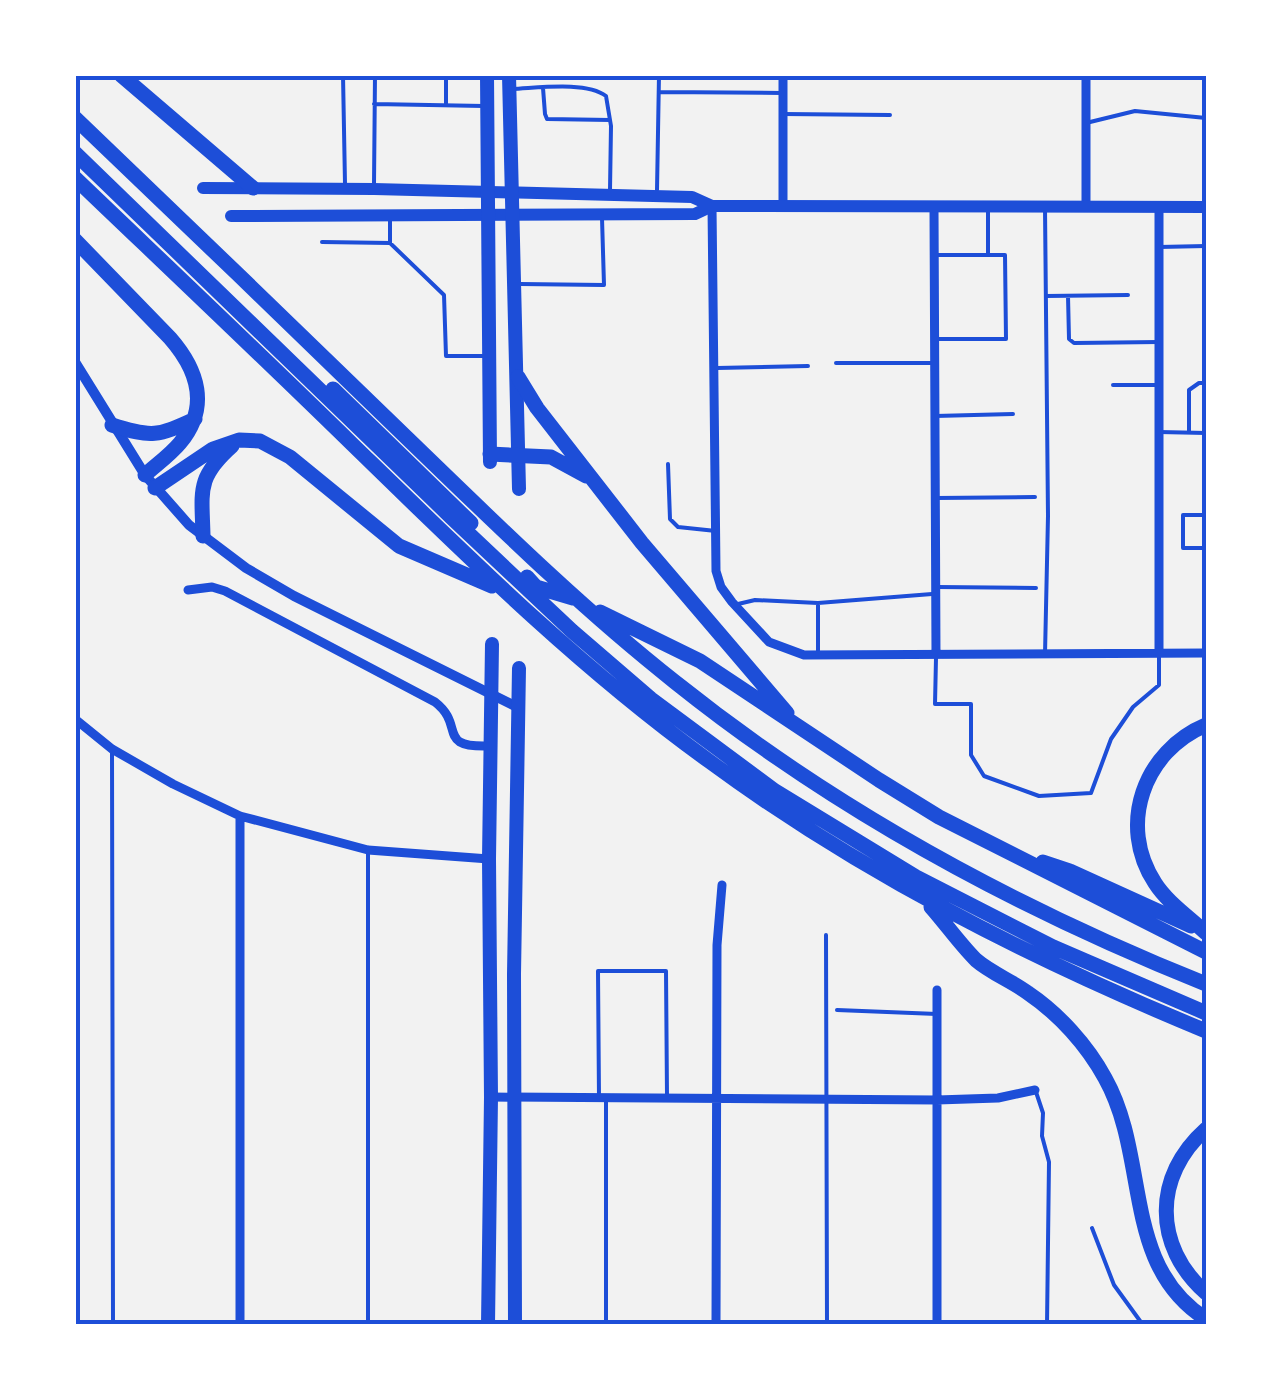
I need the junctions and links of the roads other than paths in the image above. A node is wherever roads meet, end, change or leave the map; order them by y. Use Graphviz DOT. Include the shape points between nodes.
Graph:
graph roads {
  1 [pos="121,75"];
  2 [pos="343,75"];
  3 [pos="375,75"];
  4 [pos="446,75"];
  5 [pos="487,75"];
  6 [pos="659,75"];
  7 [pos="783,75"];
  8 [pos="1086,75"];
  9 [pos="509,82"];
  10 [pos="543,88"];
  11 [pos="658,92"];
  12 [pos="783,93"];
  13 [pos="374,104"];
  14 [pos="446,105"];
  15 [pos="487,106"];
  16 [pos="783,114"];
  17 [pos="890,116"];
  18 [pos="75,118"];
  19 [pos="1206,118"];
  20 [pos="610,120"];
  21 [pos="1086,123"];
  22 [pos="75,140"];
  23 [pos="75,153"];
  24 [pos="75,178"];
  25 [pos="203,188"];
  26 [pos="253,188"];
  27 [pos="345,189"];
  28 [pos="374,189"];
  29 [pos="488,192"];
  30 [pos="513,192"];
  31 [pos="610,194"];
  32 [pos="657,196"];
  33 [pos="712,206"];
  34 [pos="1160,206"];
  35 [pos="783,207"];
  36 [pos="1045,207"];
  37 [pos="1086,207"];
  38 [pos="1206,207"];
  39 [pos="934,208"];
  40 [pos="988,208"];
  41 [pos="514,215"];
  42 [pos="602,215"];
  43 [pos="232,216"];
  44 [pos="390,216"];
  45 [pos="487,216"];
  46 [pos="322,242"];
  47 [pos="390,243"];
  48 [pos="80,245"];
  49 [pos="1206,246"];
  50 [pos="1160,247"];
  51 [pos="988,255"];
  52 [pos="934,256"];
  53 [pos="515,284"];
  54 [pos="1128,295"];
  55 [pos="1046,296"];
  56 [pos="1068,296"];
  57 [pos="935,339"];
  58 [pos="1159,342"];
  59 [pos="490,356"];
  60 [pos="75,362"];
  61 [pos="836,363"];
  62 [pos="935,363"];
  63 [pos="808,366"];
  64 [pos="714,368"];
  65 [pos="518,377"];
  66 [pos="1206,383"];
  67 [pos="1113,385"];
  68 [pos="1159,385"];
  69 [pos="1013,414"];
  70 [pos="936,416"];
  71 [pos="195,419"];
  72 [pos="112,425"];
  73 [pos="1159,432"];
  74 [pos="1188,433"];
  75 [pos="1206,433"];
  76 [pos="238,440"];
  77 [pos="519,454"];
  78 [pos="490,458"];
  79 [pos="668,464"];
  80 [pos="594,480"];
  81 [pos="150,482"];
  82 [pos="519,489"];
  83 [pos="1035,497"];
  84 [pos="936,498"];
  85 [pos="1206,515"];
  86 [pos="716,531"];
  87 [pos="202,536"];
  88 [pos="1206,548"];
  89 [pos="1036,588"];
  90 [pos="188,590"];
  91 [pos="937,590"];
  92 [pos="505,592"];
  93 [pos="578,600"];
  94 [pos="818,603"];
  95 [pos="735,605"];
  96 [pos="492,644"];
  97 [pos="1159,652"];
  98 [pos="1206,653"];
  99 [pos="936,654"];
  100 [pos="1045,654"];
  101 [pos="818,655"];
  102 [pos="519,668"];
  103 [pos="492,694"];
  104 [pos="519,708"];
  105 [pos="75,719"];
  106 [pos="1206,725"];
  107 [pos="799,728"];
  108 [pos="490,746"];
  109 [pos="112,750"];
  110 [pos="240,816"];
  111 [pos="1001,849"];
  112 [pos="368,850"];
  113 [pos="489,859"];
  114 [pos="722,885"];
  115 [pos="926,900"];
  116 [pos="1206,933"];
  117 [pos="826,934"];
  118 [pos="1206,952"];
  119 [pos="1206,984"];
  120 [pos="937,990"];
  121 [pos="837,1010"];
  122 [pos="1206,1013"];
  123 [pos="937,1014"];
  124 [pos="1206,1031"];
  125 [pos="1035,1090"];
  126 [pos="491,1097"];
  127 [pos="515,1098"];
  128 [pos="602,1098"];
  129 [pos="667,1098"];
  130 [pos="716,1098"];
  131 [pos="827,1100"];
  132 [pos="936,1100"];
  133 [pos="1206,1129"];
  134 [pos="1092,1228"];
  135 [pos="1206,1293"];
  136 [pos="1206,1319"];
  137 [pos="113,1325"];
  138 [pos="240,1325"];
  139 [pos="368,1325"];
  140 [pos="488,1325"];
  141 [pos="515,1325"];
  142 [pos="606,1325"];
  143 [pos="716,1325"];
  144 [pos="826,1325"];
  145 [pos="937,1325"];
  146 [pos="1047,1325"];
  147 [pos="1143,1325"];
  1 -- 26 [label="highway"];
  2 -- 27 [label="lane"];
  3 -- 13 [label="lane"];
  4 -- 14 [label="lane"];
  5 -- 15 [label="main road"];
  6 -- 11 [label="lane"];
  7 -- 12 [label="street"];
  8 -- 21 [label="street"];
  9 -- 10 [label="lane"];
  9 -- 30 [label="main road"];
  10 -- 20 [label="lane" via="600,91"];
  10 -- 20 [label="lane" via="547,119"];
  11 -- 12 [label="lane"];
  11 -- 32 [label="lane"];
  12 -- 16 [label="street"];
  13 -- 14 [label="lane"];
  13 -- 28 [label="lane"];
  14 -- 15 [label="lane"];
  15 -- 29 [label="main road"];
  16 -- 17 [label="lane"];
  16 -- 35 [label="street"];
  18 -- 93 [label="highway"];
  19 -- 21 [label="lane" via="1135,111"];
  20 -- 31 [label="lane"];
  21 -- 37 [label="street"];
  22 -- 93 [label="highway" via="536,586"];
  23 -- 122 [label="highway" via="532,594 651,699 775,790 916,877"];
  24 -- 92 [label="highway"];
  25 -- 26 [label="main road"];
  26 -- 27 [label="main road"];
  27 -- 28 [label="main road"];
  28 -- 29 [label="main road"];
  29 -- 30 [label="main road"];
  29 -- 45 [label="main road"];
  30 -- 31 [label="main road"];
  30 -- 41 [label="main road"];
  31 -- 32 [label="main road"];
  32 -- 33 [label="main road" via="692,196"];
  33 -- 35 [label="main road"];
  33 -- 42 [label="main road" via="695,214"];
  33 -- 64 [label="street"];
  34 -- 37 [label="main road"];
  34 -- 38 [label="main road"];
  34 -- 50 [label="street"];
  35 -- 39 [label="main road"];
  36 -- 37 [label="main road"];
  36 -- 40 [label="main road"];
  36 -- 55 [label="lane"];
  39 -- 40 [label="main road"];
  39 -- 52 [label="street"];
  40 -- 51 [label="lane"];
  41 -- 42 [label="main road"];
  41 -- 45 [label="main road"];
  41 -- 53 [label="main road"];
  42 -- 53 [label="lane" via="604,284"];
  43 -- 44 [label="main road"];
  44 -- 45 [label="main road"];
  44 -- 47 [label="lane"];
  45 -- 59 [label="main road"];
  46 -- 47 [label="lane"];
  47 -- 59 [label="lane" via="444,295 446,356"];
  48 -- 71 [label="highway" via="184,354 198,396"];
  49 -- 50 [label="lane"];
  50 -- 58 [label="street"];
  51 -- 52 [label="lane"];
  51 -- 57 [label="lane" via="1005,255 1006,339"];
  52 -- 57 [label="street"];
  53 -- 65 [label="main road"];
  54 -- 56 [label="lane"];
  55 -- 56 [label="lane"];
  55 -- 100 [label="lane"];
  56 -- 58 [label="lane" via="1074,343"];
  57 -- 62 [label="street"];
  58 -- 68 [label="street"];
  59 -- 78 [label="main road"];
  60 -- 72 [label="street"];
  61 -- 62 [label="lane"];
  62 -- 70 [label="street"];
  63 -- 64 [label="lane"];
  64 -- 86 [label="street"];
  65 -- 77 [label="main road"];
  65 -- 80 [label="highway"];
  66 -- 74 [label="lane" via="1189,390"];
  67 -- 68 [label="lane"];
  68 -- 73 [label="street"];
  69 -- 70 [label="lane"];
  70 -- 84 [label="street"];
  71 -- 72 [label="highway" via="157,434"];
  71 -- 81 [label="highway"];
  72 -- 81 [label="street"];
  73 -- 74 [label="lane"];
  73 -- 97 [label="street"];
  74 -- 75 [label="lane"];
  76 -- 81 [label="highway"];
  76 -- 87 [label="highway" via="205,477"];
  76 -- 92 [label="highway" via="290,457 399,546"];
  77 -- 78 [label="highway"];
  77 -- 80 [label="highway" via="559,459"];
  77 -- 82 [label="main road"];
  79 -- 86 [label="lane" via="670,519 678,527"];
  80 -- 107 [label="highway"];
  81 -- 87 [label="street"];
  83 -- 84 [label="lane"];
  84 -- 91 [label="street"];
  85 -- 88 [label="lane" via="1182,514 1183,548"];
  86 -- 95 [label="street" via="716,571"];
  87 -- 103 [label="street" via="294,596"];
  89 -- 91 [label="lane"];
  90 -- 108 [label="street" via="225,591 436,702 461,744"];
  91 -- 94 [label="lane"];
  91 -- 99 [label="street"];
  92 -- 115 [label="highway" via="709,762"];
  93 -- 107 [label="highway" via="700,662"];
  93 -- 119 [label="highway" via="725,720 880,825 1020,901"];
  94 -- 95 [label="lane"];
  94 -- 101 [label="lane"];
  95 -- 101 [label="street" via="770,642"];
  96 -- 103 [label="main road"];
  97 -- 98 [label="street"];
  97 -- 99 [label="lane" via="1159,685 1133,706 1090,793 1039,796 984,776 971,755 971,704 935,704"];
  97 -- 100 [label="street"];
  99 -- 100 [label="street"];
  99 -- 101 [label="street"];
  102 -- 104 [label="main road"];
  103 -- 104 [label="street"];
  103 -- 108 [label="main road"];
  104 -- 127 [label="main road"];
  105 -- 109 [label="street"];
  106 -- 116 [label="highway" via="1160,758 1144,785 1138,841 1157,888"];
  107 -- 111 [label="highway"];
  108 -- 113 [label="main road"];
  109 -- 110 [label="street"];
  109 -- 137 [label="lane"];
  110 -- 112 [label="street"];
  110 -- 138 [label="street"];
  111 -- 116 [label="highway" via="1070,871"];
  111 -- 118 [label="highway"];
  112 -- 113 [label="street"];
  112 -- 139 [label="lane"];
  113 -- 126 [label="main road"];
  114 -- 130 [label="street"];
  115 -- 124 [label="highway"];
  115 -- 136 [label="highway" via="978,961 1031,994 1090,1054 1118,1104 1159,1270"];
  117 -- 131 [label="lane"];
  120 -- 123 [label="street"];
  121 -- 123 [label="lane"];
  123 -- 132 [label="street"];
  125 -- 132 [label="street"];
  125 -- 146 [label="lane" via="1049,1162"];
  126 -- 127 [label="street"];
  126 -- 140 [label="main road"];
  127 -- 128 [label="street"];
  127 -- 141 [label="main road"];
  128 -- 129 [label="street"];
  128 -- 129 [label="lane" via="598,971 666,971"];
  128 -- 142 [label="lane"];
  129 -- 130 [label="street"];
  130 -- 131 [label="street"];
  130 -- 143 [label="street"];
  131 -- 132 [label="street"];
  131 -- 144 [label="lane"];
  132 -- 145 [label="street"];
  133 -- 135 [label="highway" via="1176,1166 1166,1212 1175,1252"];
  134 -- 147 [label="lane" via="1114,1285"];
}
